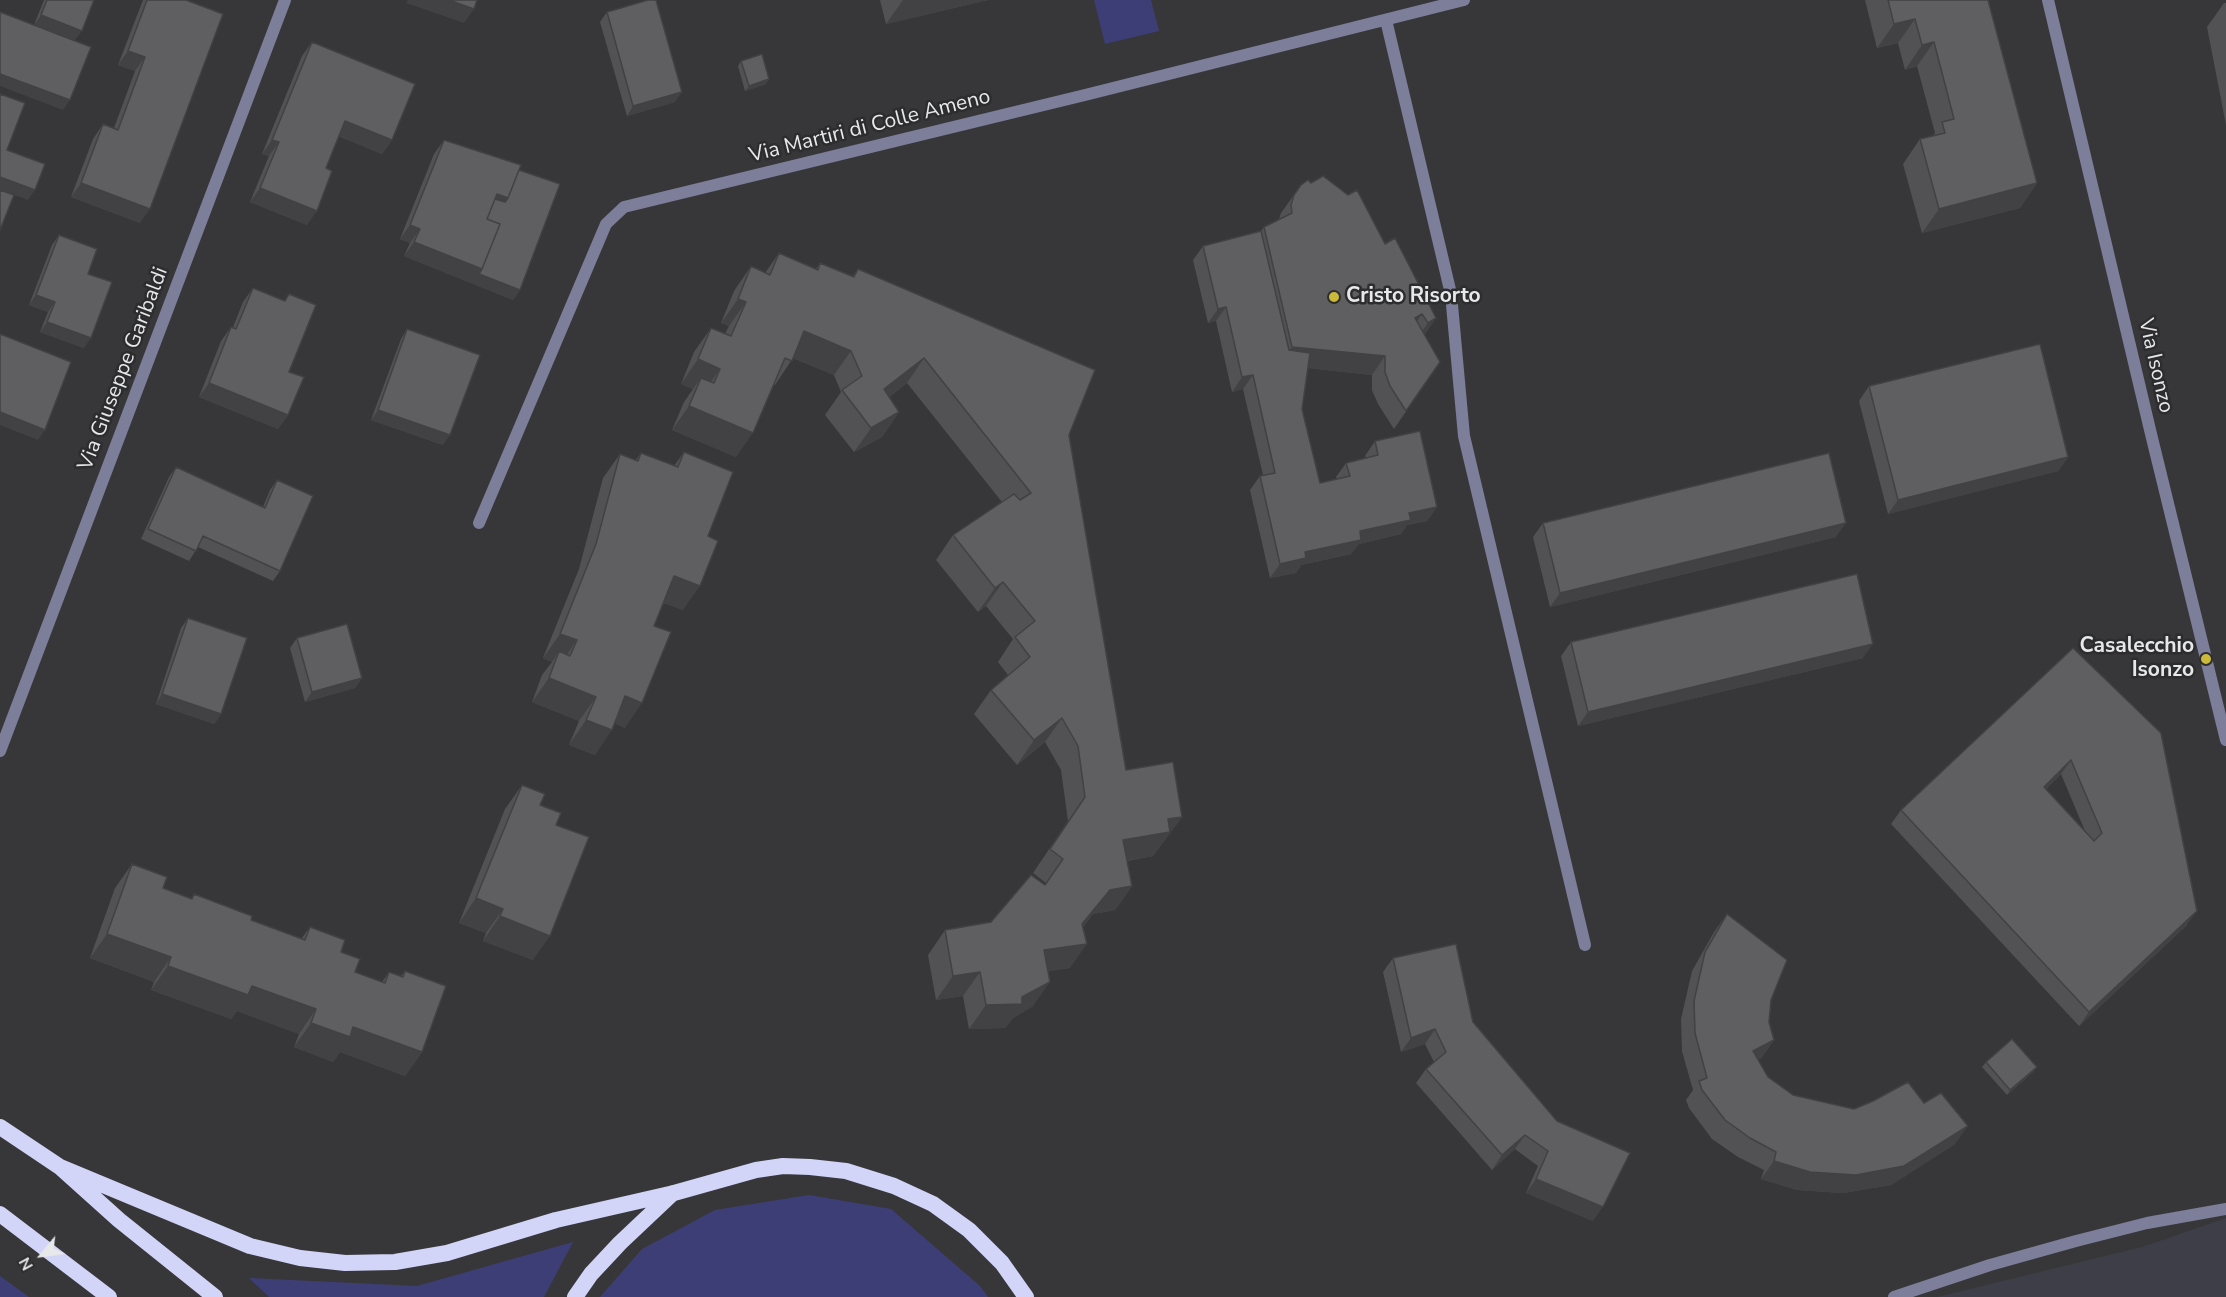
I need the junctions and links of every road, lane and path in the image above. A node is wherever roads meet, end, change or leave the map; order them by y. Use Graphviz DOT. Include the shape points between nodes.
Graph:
graph roads {
  1 [pos="285,0"];
  2 [pos="1464,0"];
  3 [pos="2048,0"];
  4 [pos="1386,20"];
  5 [pos="479,523"];
  6 [pos="2226,740"];
  7 [pos="0,751"];
  8 [pos="1586,945"];
  9 [pos="0,1127"];
  10 [pos="60,1167"];
  11 [pos="674,1193"];
  12 [pos="2226,1209"];
  13 [pos="0,1214"];
  14 [pos="109,1297"];
  15 [pos="215,1297"];
  16 [pos="575,1297"];
  17 [pos="1026,1297"];
  18 [pos="1894,1297"];
  1 -- 7 [label="street, Via Giuseppe Garibaldi"];
  2 -- 4 [label="street, Via Martiri di Colle Ameno"];
  3 -- 6 [label="street, Via Isonzo"];
  4 -- 5 [label="street, Via Martiri di Colle Ameno" via="624,207 606,224"];
  4 -- 8 [label="street" via="1451,294 1464,436"];
  9 -- 10 [label="highway"];
  10 -- 11 [label="highway" via="250,1246 300,1258 345,1263 395,1262 447,1253 556,1220"];
  10 -- 15 [label="highway"];
  11 -- 16 [label="highway" via="620,1243"];
  11 -- 17 [label="highway" via="783,1166 846,1171 933,1204 969,1230 1002,1263"];
  12 -- 18 [label="street" via="2076,1241"];
  13 -- 14 [label="highway"];
}
